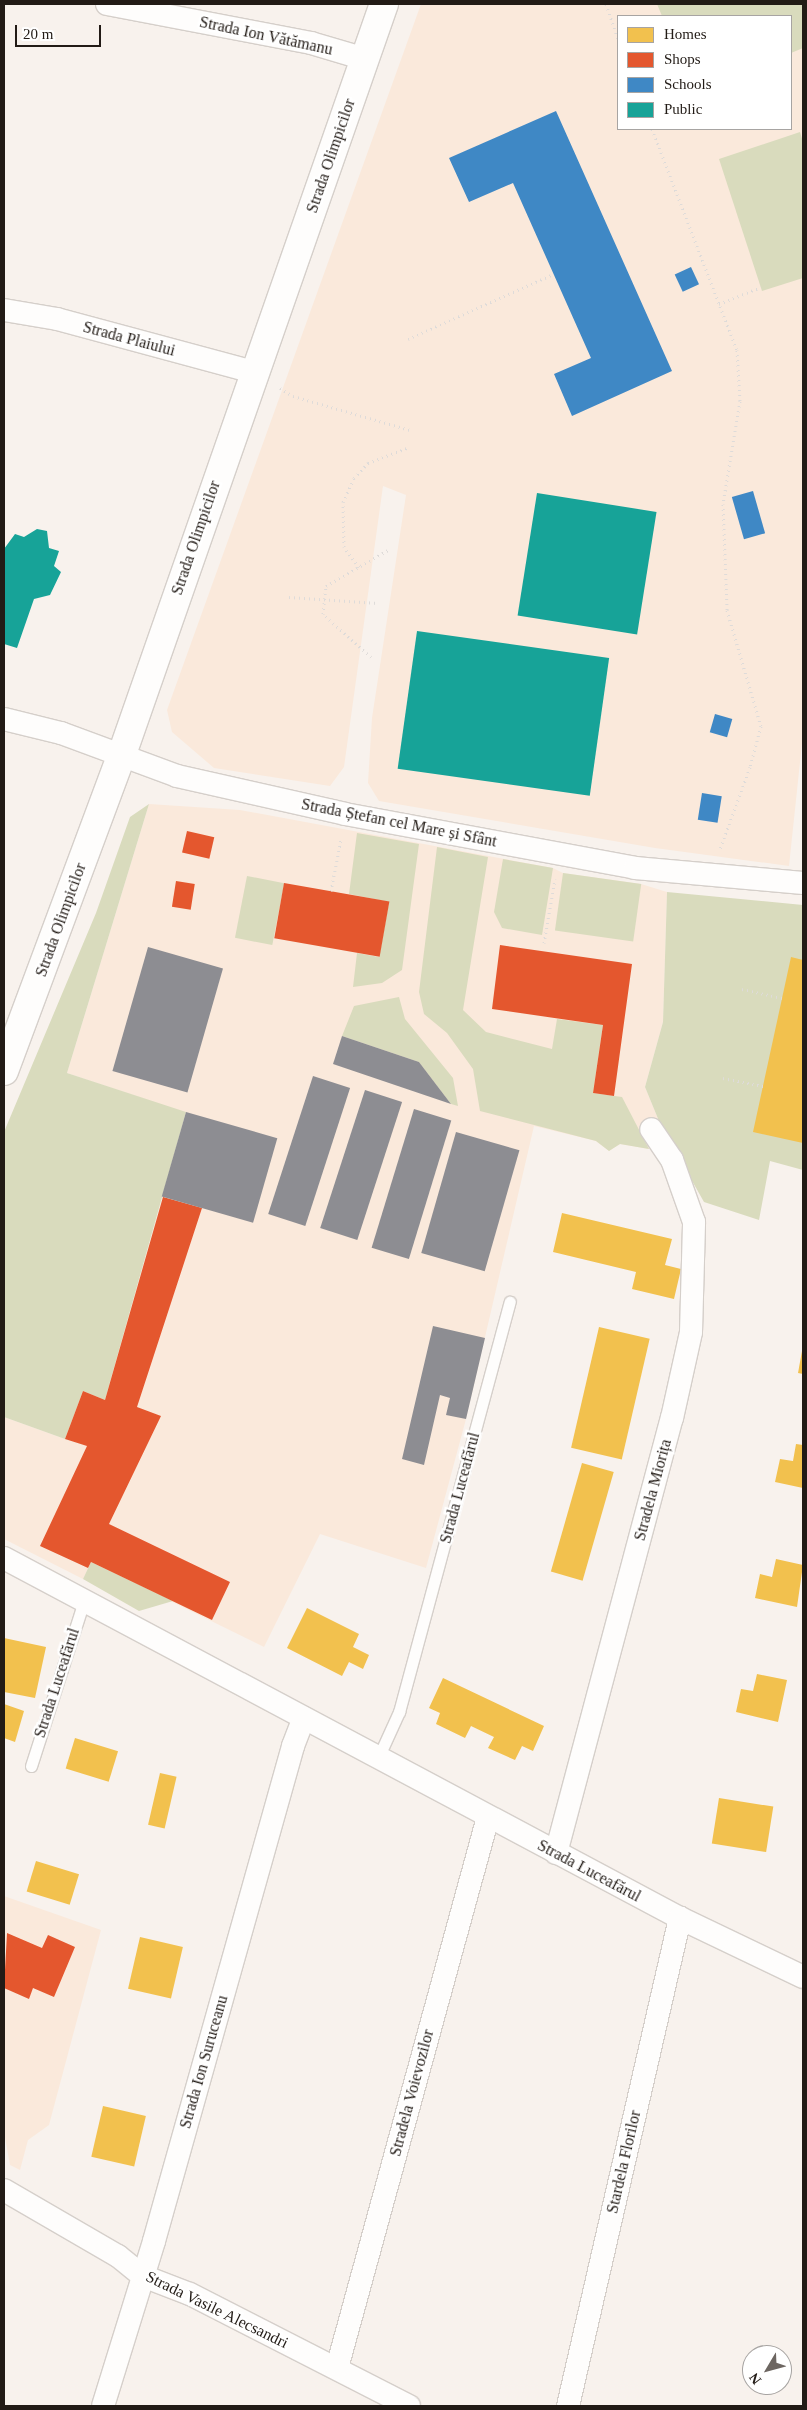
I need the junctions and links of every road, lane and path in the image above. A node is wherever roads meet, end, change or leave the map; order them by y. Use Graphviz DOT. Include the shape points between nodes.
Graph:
graph roads {
  1 [pos="107,4"];
  2 [pos="384,4"];
  3 [pos="606,4"];
  4 [pos="617,36"];
  5 [pos="365,59"];
  6 [pos="652,130"];
  7 [pos="554,274"];
  8 [pos="761,287"];
  9 [pos="719,304"];
  10 [pos="4,310"];
  11 [pos="408,339"];
  12 [pos="254,372"];
  13 [pos="410,430"];
  14 [pos="407,448"];
  15 [pos="388,550"];
  16 [pos="359,567"];
  17 [pos="289,597"];
  18 [pos="324,600"];
  19 [pos="378,603"];
  20 [pos="371,657"];
  21 [pos="4,719"];
  22 [pos="120,757"];
  23 [pos="345,814"];
  24 [pos="559,854"];
  25 [pos="711,874"];
  26 [pos="803,883"];
  27 [pos="331,891"];
  28 [pos="544,942"];
  29 [pos="742,989"];
  30 [pos="782,998"];
  31 [pos="5,1064"];
  32 [pos="723,1078"];
  33 [pos="763,1086"];
  34 [pos="652,1130"];
  35 [pos="510,1302"];
  36 [pos="4,1558"];
  37 [pos="84,1601"];
  38 [pos="304,1718"];
  39 [pos="378,1758"];
  40 [pos="31,1766"];
  41 [pos="488,1817"];
  42 [pos="556,1853"];
  43 [pos="680,1918"];
  44 [pos="803,1977"];
  45 [pos="4,2190"];
  46 [pos="143,2276"];
  47 [pos="337,2368"];
  48 [pos="103,2406"];
  49 [pos="409,2406"];
  50 [pos="568,2406"];
  1 -- 5 [label="street, Strada Ion Vătămanu" via="311,43"];
  2 -- 5 [label="main road, Strada Olimpicilor"];
  3 -- 4 [label="path"];
  5 -- 12 [label="main road, Strada Olimpicilor"];
  6 -- 9 [label="path"];
  7 -- 11 [label="path"];
  8 -- 9 [label="path"];
  9 -- 25 [label="path" via="737,350 740,401 723,504 727,610 760,726 750,767"];
  10 -- 12 [label="street, Strada Plaiului" via="57,319"];
  12 -- 13 [label="path" via="293,396"];
  12 -- 22 [label="main road, Strada Olimpicilor"];
  14 -- 16 [label="path" via="368,463 354,478 343,502 344,547"];
  15 -- 16 [label="path"];
  16 -- 18 [label="path" via="326,586"];
  17 -- 18 [label="path"];
  18 -- 19 [label="path"];
  18 -- 20 [label="path" via="322,614"];
  21 -- 22 [label="street, Strada Ștefan cel Mare și Sfânt" via="61,733"];
  22 -- 23 [label="street, Strada Ștefan cel Mare și Sfânt" via="178,776"];
  22 -- 31 [label="main road, Strada Olimpicilor"];
  23 -- 24 [label="street, Strada Ștefan cel Mare și Sfânt"];
  23 -- 27 [label="path"];
  24 -- 25 [label="street, Strada Ștefan cel Mare și Sfânt" via="635,868"];
  24 -- 28 [label="path"];
  25 -- 26 [label="street, Strada Ștefan cel Mare și Sfânt"];
  29 -- 30 [label="path"];
  32 -- 33 [label="path"];
  34 -- 42 [label="street, Stradela Miorița" via="672,1160 694,1222 691,1332 672,1418"];
  35 -- 39 [label="lane, Strada Luceafărul" via="399,1712"];
  36 -- 37 [label="street, Strada Luceafărul"];
  37 -- 38 [label="street, Strada Luceafărul"];
  37 -- 40 [label="lane, Strada Luceafărul"];
  38 -- 39 [label="street, Strada Luceafărul"];
  38 -- 46 [label="street, Strada Ion Suruceanu" via="290,1755"];
  39 -- 41 [label="street, Strada Luceafărul"];
  41 -- 42 [label="street, Strada Luceafărul"];
  41 -- 47 [label="street, Stradela Voievozilor"];
  42 -- 43 [label="street, Strada Luceafărul"];
  43 -- 44 [label="street, Strada Luceafărul"];
  43 -- 50 [label="street, Stardela Florilor"];
  45 -- 46 [label="street, Strada Vasile Alecsandri" via="118,2256"];
  46 -- 47 [label="street, Strada Vasile Alecsandri" via="190,2294"];
  46 -- 48 [label="street, Strada Ion Suruceanu"];
  47 -- 49 [label="street, Strada Vasile Alecsandri"];
}
